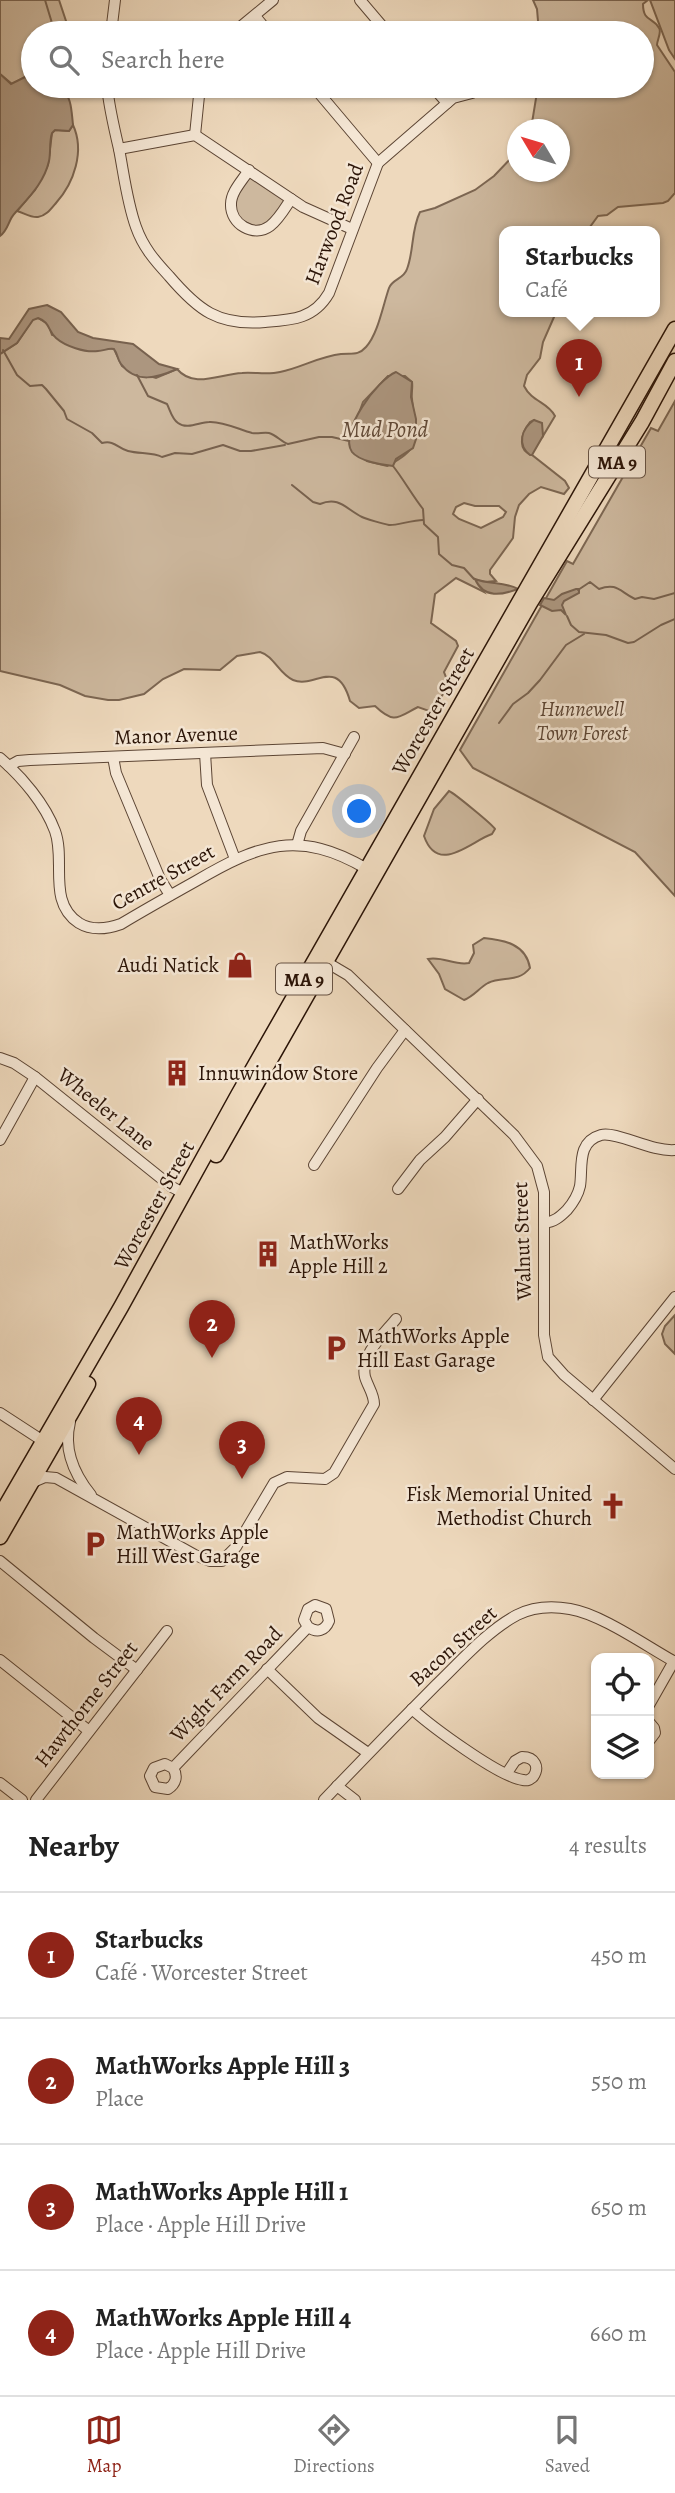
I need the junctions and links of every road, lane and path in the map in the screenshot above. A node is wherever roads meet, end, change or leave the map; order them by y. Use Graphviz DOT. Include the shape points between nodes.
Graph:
graph roads {
  1 [pos="115,0"];
  2 [pos="273,0"];
  3 [pos="360,0"];
  4 [pos="255,16"];
  5 [pos="112,21"];
  6 [pos="249,21"];
  7 [pos="259,21"];
  8 [pos="378,21"];
  9 [pos="109,98"];
  10 [pos="199,98"];
  11 [pos="323,98"];
  12 [pos="443,98"];
  13 [pos="454,98"];
  14 [pos="447,103"];
  15 [pos="194,135"];
  16 [pos="119,149"];
  17 [pos="378,163"];
  18 [pos="249,170"];
  19 [pos="291,199"];
  20 [pos="352,229"];
  21 [pos="675,329"];
  22 [pos="675,362"];
  23 [pos="354,737"];
  24 [pos="205,753"];
  25 [pos="345,754"];
  26 [pos="113,757"];
  27 [pos="0,758"];
  28 [pos="9,766"];
  29 [pos="297,845"];
  30 [pos="235,859"];
  31 [pos="367,869"];
  32 [pos="170,895"];
  33 [pos="326,962"];
  34 [pos="405,1030"];
  35 [pos="0,1058"];
  36 [pos="35,1077"];
  37 [pos="478,1099"];
  38 [pos="0,1140"];
  39 [pos="675,1150"];
  40 [pos="314,1165"];
  41 [pos="398,1188"];
  42 [pos="185,1194"];
  43 [pos="544,1223"];
  44 [pos="675,1297"];
  45 [pos="396,1319"];
  46 [pos="593,1400"];
  47 [pos="75,1405"];
  48 [pos="0,1413"];
  49 [pos="43,1441"];
  50 [pos="675,1469"];
  51 [pos="31,1484"];
  52 [pos="94,1498"];
  53 [pos="0,1516"];
  54 [pos="0,1538"];
  55 [pos="0,1561"];
  56 [pos="308,1628"];
  57 [pos="167,1631"];
  58 [pos="0,1660"];
  59 [pos="675,1662"];
  60 [pos="267,1669"];
  61 [pos="137,1670"];
  62 [pos="654,1697"];
  63 [pos="412,1709"];
  64 [pos="89,1731"];
  65 [pos="368,1753"];
  66 [pos="173,1768"];
  67 [pos="507,1773"];
  68 [pos="0,1783"];
  69 [pos="337,1786"];
  70 [pos="22,1800"];
  71 [pos="36,1800"];
  72 [pos="324,1800"];
  73 [pos="355,1800"];
  1 -- 5 [label="street"];
  2 -- 4 [label="street"];
  3 -- 8 [label="street"];
  4 -- 6 [label="street"];
  4 -- 7 [label="street"];
  9 -- 16 [label="street, Harwood Road"];
  10 -- 15 [label="street"];
  11 -- 17 [label="street"];
  12 -- 14 [label="street"];
  13 -- 14 [label="street, Harwood Road"];
  14 -- 17 [label="street, Harwood Road"];
  15 -- 16 [label="street"];
  15 -- 18 [label="street"];
  16 -- 20 [label="street, Harwood Road" via="133,218 144,244 186,296 223,320 289,320 313,313 329,293"];
  17 -- 20 [label="street, Harwood Road"];
  18 -- 19 [label="street"];
  18 -- 19 [label="street" via="232,200 233,216 239,224 250,230 266,228"];
  19 -- 20 [label="street"];
  21 -- 31 [label="highway, Worcester Street / MA 9"];
  22 -- 33 [label="highway, Worcester Street / MA 9" via="530,603"];
  23 -- 25 [label="street"];
  24 -- 25 [label="street, Manor Avenue" via="323,748"];
  24 -- 26 [label="street, Manor Avenue"];
  24 -- 30 [label="street" via="207,785"];
  25 -- 29 [label="street"];
  26 -- 28 [label="street, Manor Avenue" via="23,760"];
  26 -- 32 [label="street"];
  27 -- 28 [label="street, Centre Street"];
  28 -- 32 [label="street, Centre Street" via="54,828 60,895 75,920 90,928 112,927"];
  29 -- 30 [label="street, Centre Street" via="261,849"];
  29 -- 31 [label="street, Centre Street" via="330,851"];
  30 -- 32 [label="street, Centre Street"];
  31 -- 42 [label="highway, Worcester Street / MA 9"];
  33 -- 34 [label="street, Walnut Street" via="348,975"];
  33 -- 47 [label="highway, Worcester Street / MA 9"];
  34 -- 37 [label="street, Walnut Street"];
  34 -- 40 [label="street"];
  35 -- 36 [label="street, Wheeler Lane"];
  36 -- 38 [label="street"];
  36 -- 42 [label="street, Wheeler Lane"];
  37 -- 41 [label="street"];
  37 -- 43 [label="street, Walnut Street" via="519,1140 537,1166 544,1192"];
  39 -- 43 [label="street" via="598,1136 581,1157 580,1188 573,1202 558,1218"];
  42 -- 49 [label="highway, Worcester Street / MA 9"];
  43 -- 46 [label="street, Walnut Street" via="546,1352 558,1370"];
  44 -- 46 [label="street"];
  45 -- 52 [label="street" via="366,1360 365,1378 374,1404 334,1473 325,1479 287,1477 274,1483 236,1547 222,1561 195,1555"];
  46 -- 50 [label="street, Walnut Street"];
  47 -- 51 [label="highway, Worcester Street / MA 9"];
  47 -- 52 [label="street" via="67,1434 69,1455"];
  48 -- 49 [label="street"];
  49 -- 53 [label="highway, Worcester Street / MA 9"];
  51 -- 52 [label="street" via="45,1477 56,1478"];
  51 -- 54 [label="highway, Worcester Street / MA 9"];
  55 -- 61 [label="street"];
  56 -- 60 [label="street, Wight Farm Road"];
  57 -- 61 [label="street, Hawthorne Street"];
  58 -- 64 [label="street"];
  59 -- 62 [label="street"];
  59 -- 63 [label="street, Bacon Street" via="587,1614 560,1608 533,1610 483,1640"];
  60 -- 65 [label="street" via="318,1718"];
  60 -- 66 [label="street, Wight Farm Road"];
  61 -- 64 [label="street, Hawthorne Street"];
  63 -- 65 [label="street, Bacon Street"];
  63 -- 67 [label="street"];
  64 -- 71 [label="street, Hawthorne Street"];
  65 -- 69 [label="street, Bacon Street"];
  68 -- 70 [label="street"];
  69 -- 72 [label="street, Bacon Street"];
  69 -- 73 [label="street"];
}
